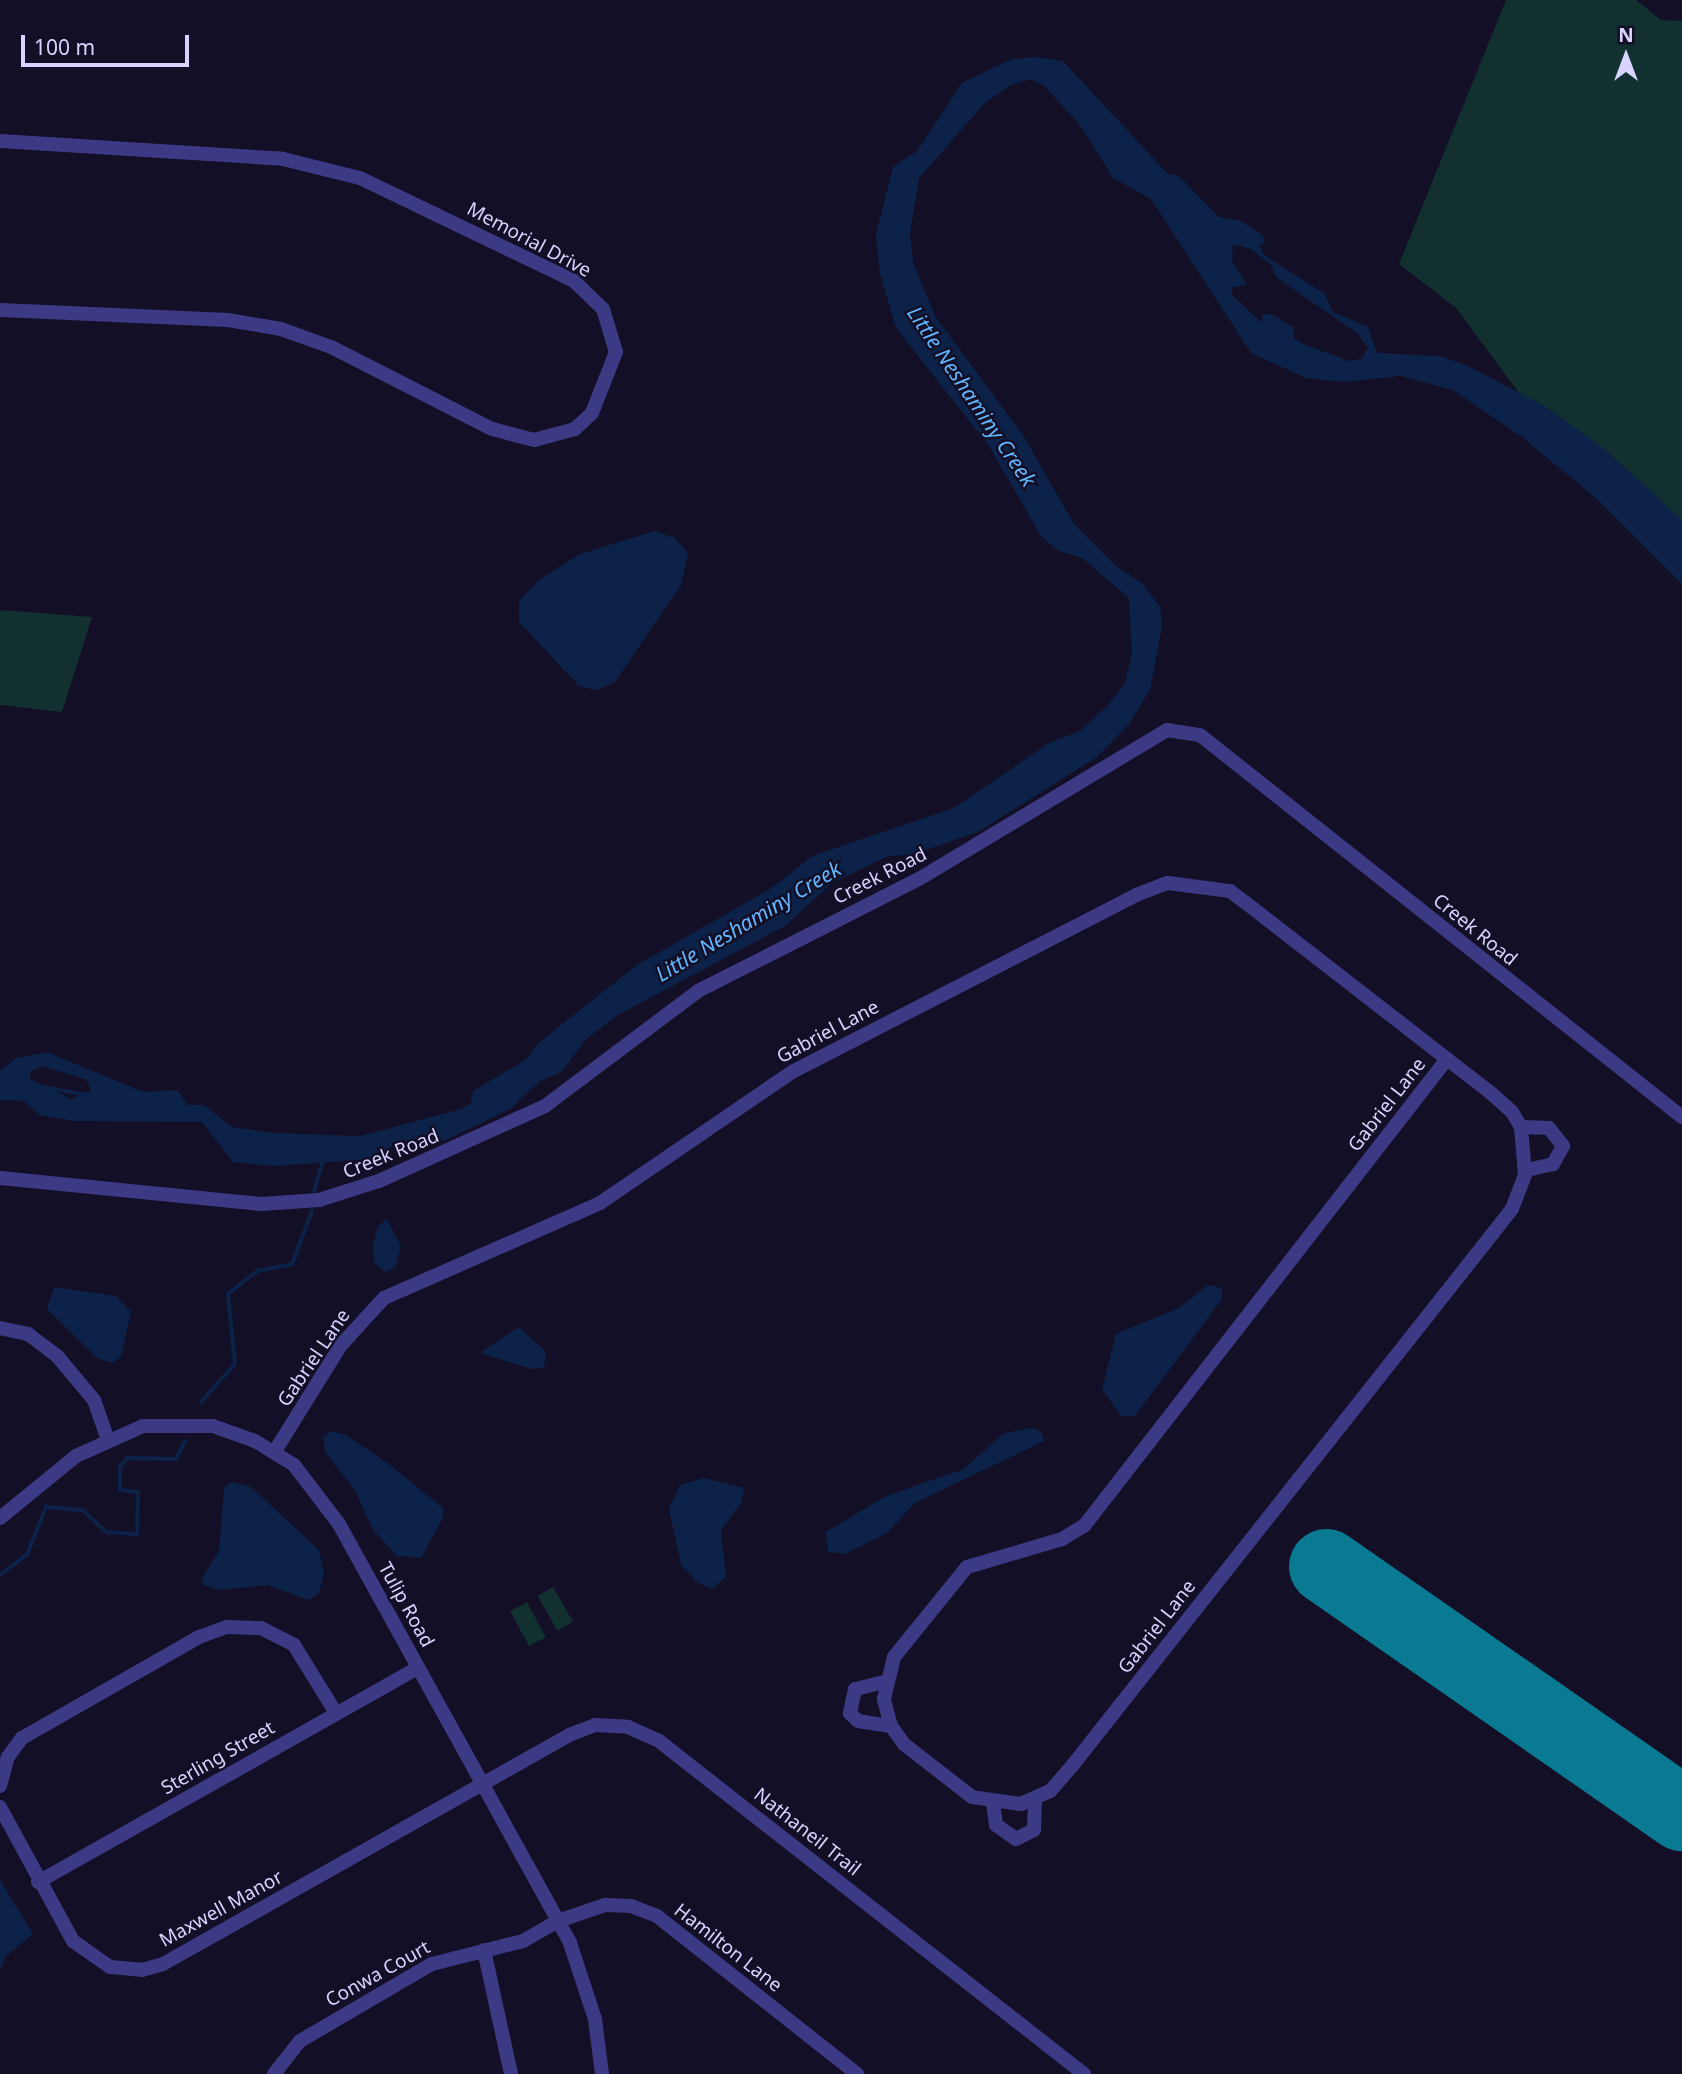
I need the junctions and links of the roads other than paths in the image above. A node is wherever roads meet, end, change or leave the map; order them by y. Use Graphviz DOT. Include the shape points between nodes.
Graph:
graph roads {
  1 [pos="0,141"];
  2 [pos="0,310"];
  3 [pos="1447,1059"];
  4 [pos="1682,1117"];
  5 [pos="1521,1127"];
  6 [pos="1526,1170"];
  7 [pos="0,1178"];
  8 [pos="0,1328"];
  9 [pos="108,1440"];
  10 [pos="275,1451"];
  11 [pos="0,1497"];
  12 [pos="5,1514"];
  13 [pos="418,1668"];
  14 [pos="884,1682"];
  15 [pos="336,1713"];
  16 [pos="891,1726"];
  17 [pos="483,1785"];
  18 [pos="0,1786"];
  19 [pos="1035,1799"];
  20 [pos="993,1803"];
  21 [pos="0,1807"];
  22 [pos="38,1882"];
  23 [pos="558,1921"];
  24 [pos="484,1950"];
  25 [pos="274,2074"];
  26 [pos="511,2074"];
  27 [pos="602,2074"];
  28 [pos="857,2074"];
  29 [pos="1084,2074"];
  1 -- 2 [label="street, Memorial Drive" via="283,159 360,177 574,282 603,309 616,352 592,413 575,429 534,440 492,429 331,348 281,329 228,320"];
  3 -- 5 [label="street, Gabriel Lane" via="1513,1112"];
  3 -- 10 [label="street, Gabriel Lane" via="1230,891 1168,883 792,1072 600,1203 384,1298 341,1345"];
  3 -- 14 [label="street, Gabriel Lane" via="1084,1526 1062,1539 967,1567 902,1643"];
  4 -- 7 [label="street, Creek Road" via="1200,734 1167,730 919,879 698,991 545,1106 379,1181 320,1200 261,1204"];
  5 -- 6 [label="street, Gabriel Lane"];
  5 -- 6 [label="street" via="1549,1128 1563,1146 1553,1164"];
  6 -- 19 [label="street, Gabriel Lane" via="1512,1209 1072,1766"];
  8 -- 9 [label="street" via="27,1334 58,1357 94,1400"];
  9 -- 10 [label="street, Tulip Road" via="142,1426 191,1422 233,1432"];
  9 -- 12 [label="street, Tulip Road" via="76,1456"];
  10 -- 13 [label="street, Tulip Road" via="321,1497"];
  11 -- 12 [label="street"];
  13 -- 15 [label="street, Sterling Street"];
  13 -- 17 [label="street, Tulip Road"];
  14 -- 16 [label="street"];
  14 -- 16 [label="street" via="855,1689 850,1713 858,1721"];
  15 -- 18 [label="street" via="294,1645 261,1629 227,1627 199,1637 22,1738 8,1757"];
  15 -- 22 [label="street, Sterling Street"];
  16 -- 20 [label="street" via="904,1744 955,1786"];
  17 -- 22 [label="street, Maxwell Manor" via="163,1964 142,1970 110,1967 83,1951"];
  17 -- 23 [label="street, Tulip Road"];
  17 -- 29 [label="street, Nathaneil Trail" via="594,1725 650,1734"];
  19 -- 20 [label="street"];
  19 -- 20 [label="street" via="1034,1830 1016,1839 996,1825"];
  21 -- 22 [label="street, Maxwell Manor"];
  23 -- 24 [label="street, Conwa Court" via="523,1941"];
  23 -- 27 [label="street, Tulip Road" via="582,1976"];
  23 -- 28 [label="street, Hamilton Lane" via="605,1905 631,1906 657,1916"];
  24 -- 25 [label="street, Conwa Court" via="421,1970 300,2041"];
  24 -- 26 [label="street"];
}
